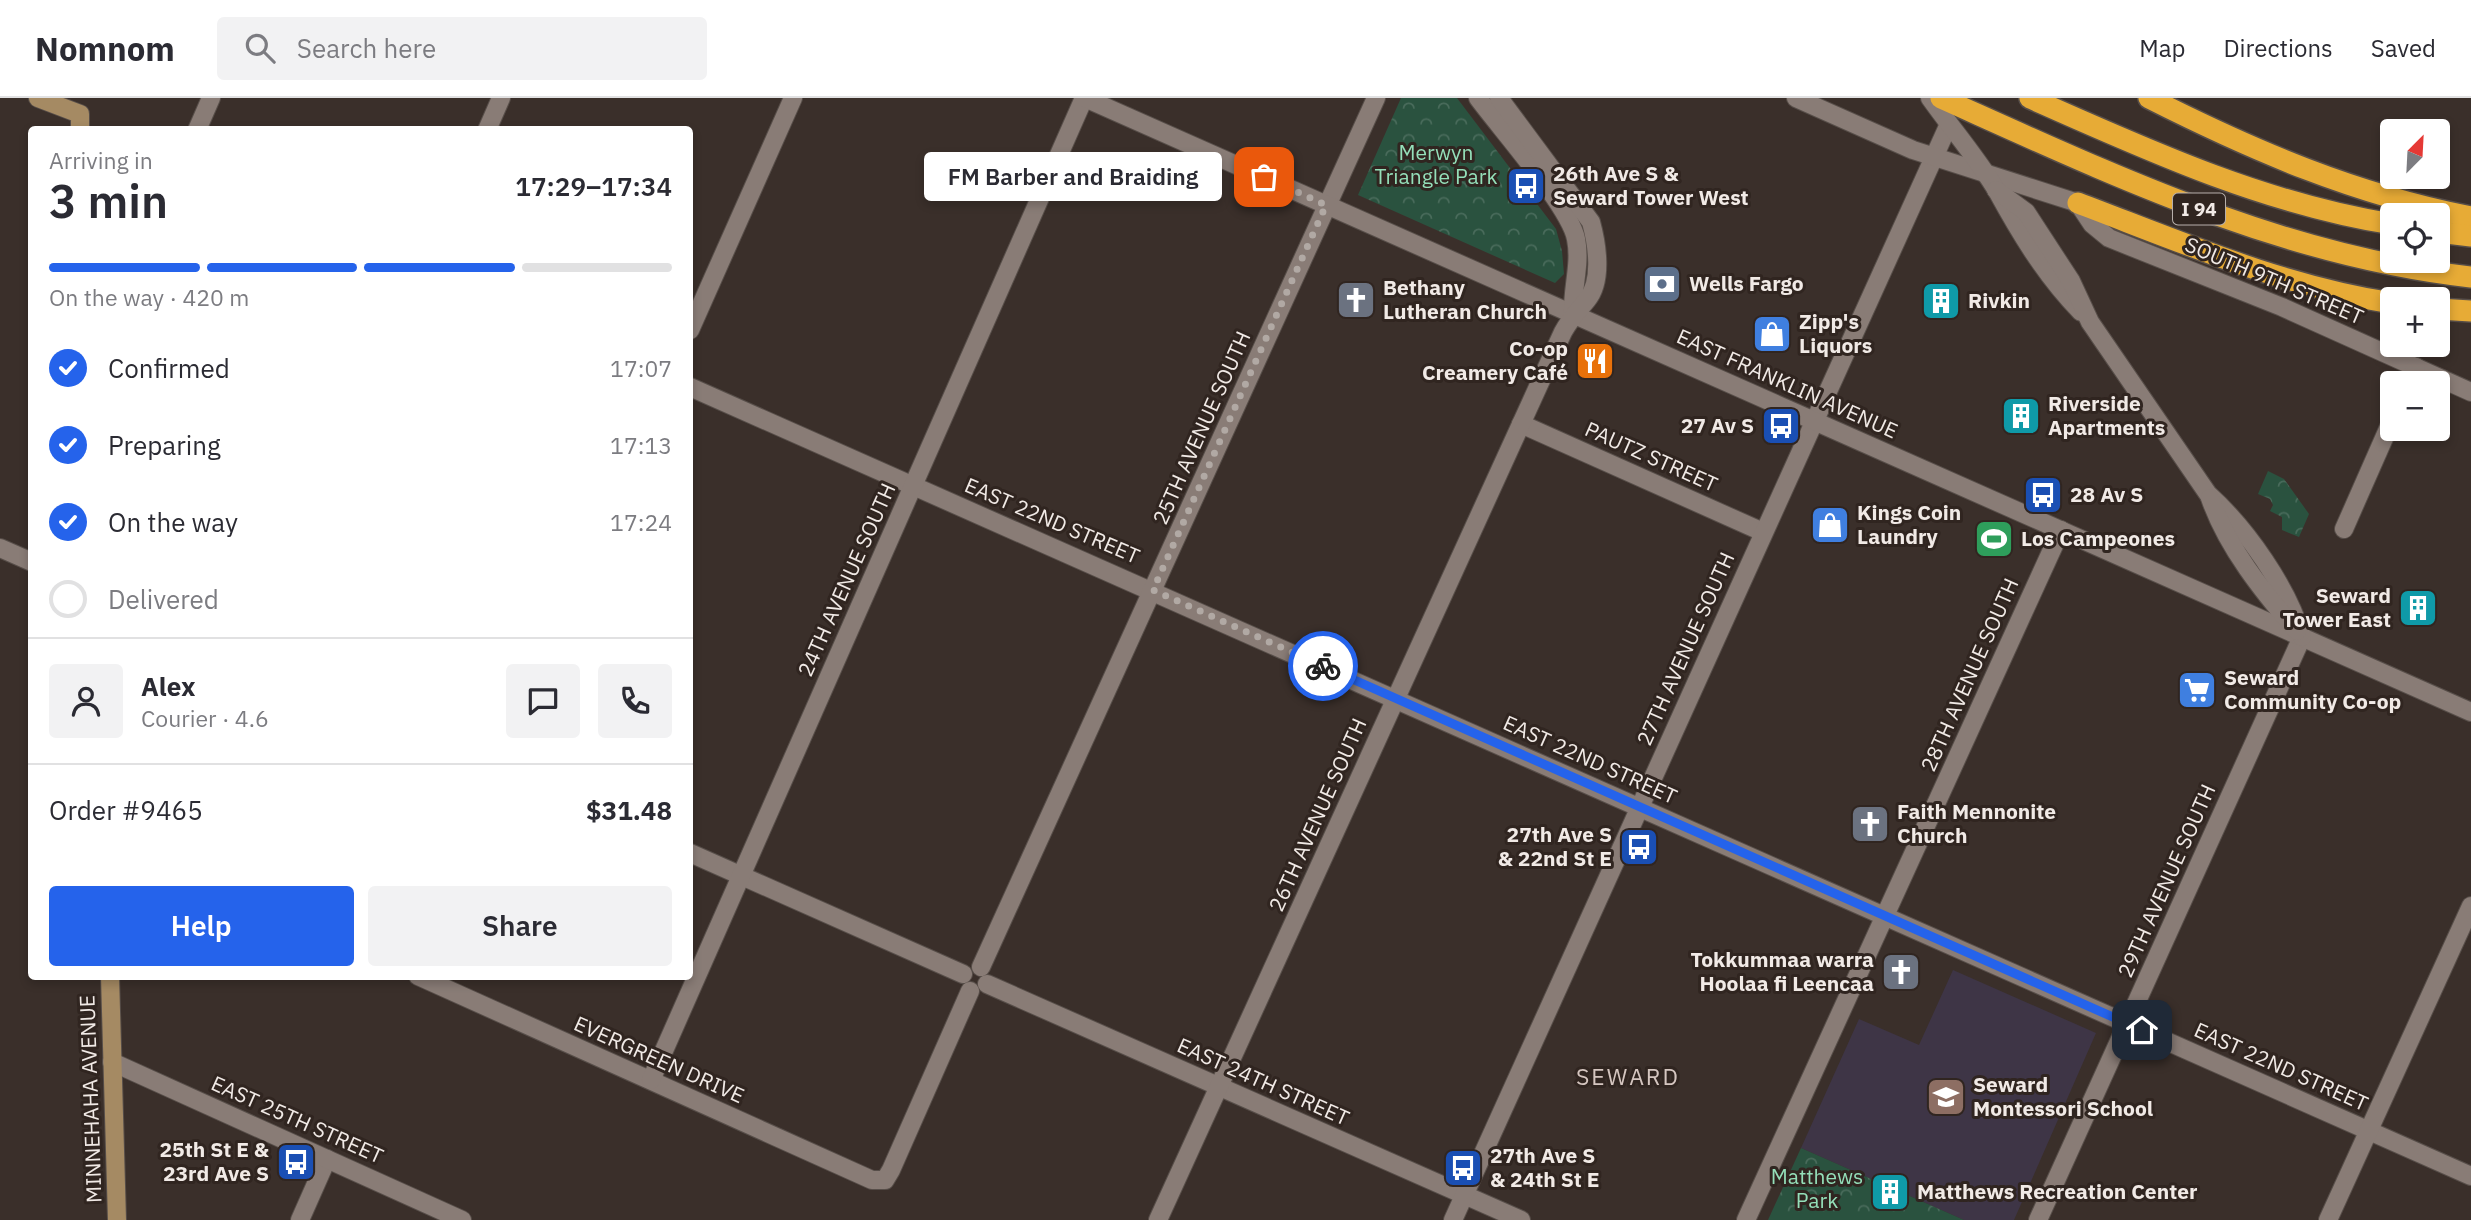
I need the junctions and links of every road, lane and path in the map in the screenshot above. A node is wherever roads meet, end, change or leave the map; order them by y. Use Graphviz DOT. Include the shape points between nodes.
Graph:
graph roads {
  1 [pos="38,98"];
  2 [pos="211,98"];
  3 [pos="501,98"];
  4 [pos="793,98"];
  5 [pos="1084,98"];
  6 [pos="1376,98"];
  7 [pos="1478,98"];
  8 [pos="1499,98"];
  9 [pos="1796,98"];
  10 [pos="1930,98"];
  11 [pos="1941,98"];
  12 [pos="2030,98"];
  13 [pos="2149,98"];
  14 [pos="80,114"];
  15 [pos="199,126"];
  16 [pos="489,126"];
  17 [pos="1946,130"];
  18 [pos="1934,156"];
  19 [pos="1983,173"];
  20 [pos="2078,203"];
  21 [pos="1326,205"];
  22 [pos="2471,217"];
  23 [pos="2380,221"];
  24 [pos="2450,233"];
  25 [pos="2471,236"];
  26 [pos="2471,277"];
  27 [pos="2380,301"];
  28 [pos="2450,310"];
  29 [pos="2471,312"];
  30 [pos="1573,314"];
  31 [pos="693,323"];
  32 [pos="2404,371"];
  33 [pos="2450,386"];
  34 [pos="693,388"];
  35 [pos="2471,392"];
  36 [pos="1816,421"];
  37 [pos="1521,424"];
  38 [pos="2383,441"];
  39 [pos="913,485"];
  40 [pos="2344,529"];
  41 [pos="2061,530"];
  42 [pos="1763,532"];
  43 [pos="0,548"];
  44 [pos="28,560"];
  45 [pos="1153,590"];
  46 [pos="2302,637"];
  47 [pos="1396,699"];
  48 [pos="2471,712"];
  49 [pos="1641,808"];
  50 [pos="693,854"];
  51 [pos="741,876"];
  52 [pos="2471,906"];
  53 [pos="1885,916"];
  54 [pos="981,967"];
  55 [pos="963,974"];
  56 [pos="110,980"];
  57 [pos="427,980"];
  58 [pos="979,988"];
  59 [pos="2130,1024"];
  60 [pos="112,1062"];
  61 [pos="651,1080"];
  62 [pos="1219,1087"];
  63 [pos="2368,1130"];
  64 [pos="327,1159"];
  65 [pos="2471,1176"];
  66 [pos="1464,1195"];
  67 [pos="117,1220"];
  68 [pos="300,1220"];
  69 [pos="462,1220"];
  70 [pos="1158,1220"];
  71 [pos="1453,1220"];
  72 [pos="1521,1220"];
  73 [pos="1746,1220"];
  74 [pos="2038,1220"];
  75 [pos="2328,1220"];
  1 -- 14 [label="main road"];
  2 -- 15 [label="street"];
  3 -- 16 [label="street"];
  4 -- 31 [label="street"];
  5 -- 21 [label="street, EAST FRANKLIN AVENUE"];
  5 -- 39 [label="street, 24TH AVENUE SOUTH"];
  6 -- 21 [label="street, 25TH AVENUE SOUTH"];
  7 -- 30 [label="street, 26TH AVENUE SOUTH" via="1573,227 1578,259"];
  8 -- 30 [label="street, 26TH AVENUE SOUTH" via="1591,222 1595,281 1589,298"];
  9 -- 18 [label="street"];
  10 -- 17 [label="street"];
  11 -- 26 [label="highway, I 94" via="2235,223 2373,261"];
  12 -- 23 [label="highway, I 94" via="2231,181 2294,202"];
  13 -- 22 [label="highway" via="2312,174"];
  17 -- 18 [label="street, 27TH AVENUE SOUTH"];
  17 -- 19 [label="street"];
  18 -- 19 [label="street"];
  18 -- 36 [label="street, 27TH AVENUE SOUTH"];
  19 -- 20 [label="street"];
  19 -- 46 [label="street" via="1996,190 2026,212 2071,281 2090,322 2208,494 2219,523 2271,601"];
  20 -- 27 [label="highway" via="2255,270"];
  20 -- 32 [label="street, SOUTH 9TH STREET" via="2109,238 2282,307"];
  21 -- 30 [label="street, EAST FRANKLIN AVENUE"];
  21 -- 45 [label="street, 25TH AVENUE SOUTH"];
  24 -- 25 [label="highway"];
  28 -- 29 [label="highway"];
  30 -- 36 [label="street, EAST FRANKLIN AVENUE"];
  30 -- 37 [label="street, 26TH AVENUE SOUTH"];
  33 -- 35 [label="street, SOUTH 9TH STREET"];
  34 -- 39 [label="street, EAST 22ND STREET"];
  36 -- 41 [label="street, EAST FRANKLIN AVENUE"];
  36 -- 42 [label="street, 27TH AVENUE SOUTH"];
  37 -- 42 [label="street, PAUTZ STREET"];
  37 -- 47 [label="street, 26TH AVENUE SOUTH"];
  38 -- 40 [label="street"];
  39 -- 45 [label="street, EAST 22ND STREET"];
  39 -- 51 [label="street, 24TH AVENUE SOUTH"];
  41 -- 46 [label="street, EAST FRANKLIN AVENUE"];
  41 -- 53 [label="street, 28TH AVENUE SOUTH"];
  42 -- 49 [label="street, 27TH AVENUE SOUTH"];
  43 -- 44 [label="street"];
  45 -- 47 [label="street, EAST 22ND STREET"];
  45 -- 54 [label="street, 25TH AVENUE SOUTH"];
  46 -- 48 [label="street, EAST FRANKLIN AVENUE"];
  46 -- 59 [label="street, 29TH AVENUE SOUTH"];
  47 -- 49 [label="street, EAST 22ND STREET"];
  47 -- 62 [label="street, 26TH AVENUE SOUTH"];
  49 -- 53 [label="street, EAST 22ND STREET"];
  49 -- 66 [label="street, 27TH AVENUE SOUTH"];
  50 -- 51 [label="street"];
  51 -- 55 [label="street"];
  51 -- 61 [label="street, 24TH AVENUE SOUTH"];
  52 -- 63 [label="street"];
  53 -- 59 [label="street, EAST 22ND STREET"];
  53 -- 73 [label="street, 28TH AVENUE SOUTH"];
  54 -- 55 [label="street" via="969,967"];
  54 -- 58 [label="street" via="988,976"];
  55 -- 58 [label="street" via="964,985"];
  56 -- 60 [label="main road, MINNEHAHA AVENUE"];
  57 -- 61 [label="street, EVERGREEN DRIVE"];
  58 -- 61 [label="street, EVERGREEN DRIVE" via="885,1180 872,1180"];
  58 -- 62 [label="street, EAST 24TH STREET"];
  59 -- 63 [label="street, EAST 22ND STREET"];
  59 -- 74 [label="street, 29TH AVENUE SOUTH"];
  60 -- 64 [label="street, EAST 25TH STREET"];
  60 -- 67 [label="main road, MINNEHAHA AVENUE"];
  62 -- 66 [label="street, EAST 24TH STREET"];
  62 -- 70 [label="street, 26TH AVENUE SOUTH"];
  63 -- 65 [label="street, EAST 22ND STREET"];
  63 -- 75 [label="street"];
  64 -- 68 [label="street"];
  64 -- 69 [label="street, EAST 25TH STREET"];
  66 -- 71 [label="street, 27TH AVENUE SOUTH"];
  66 -- 72 [label="street, EAST 24TH STREET"];
}
